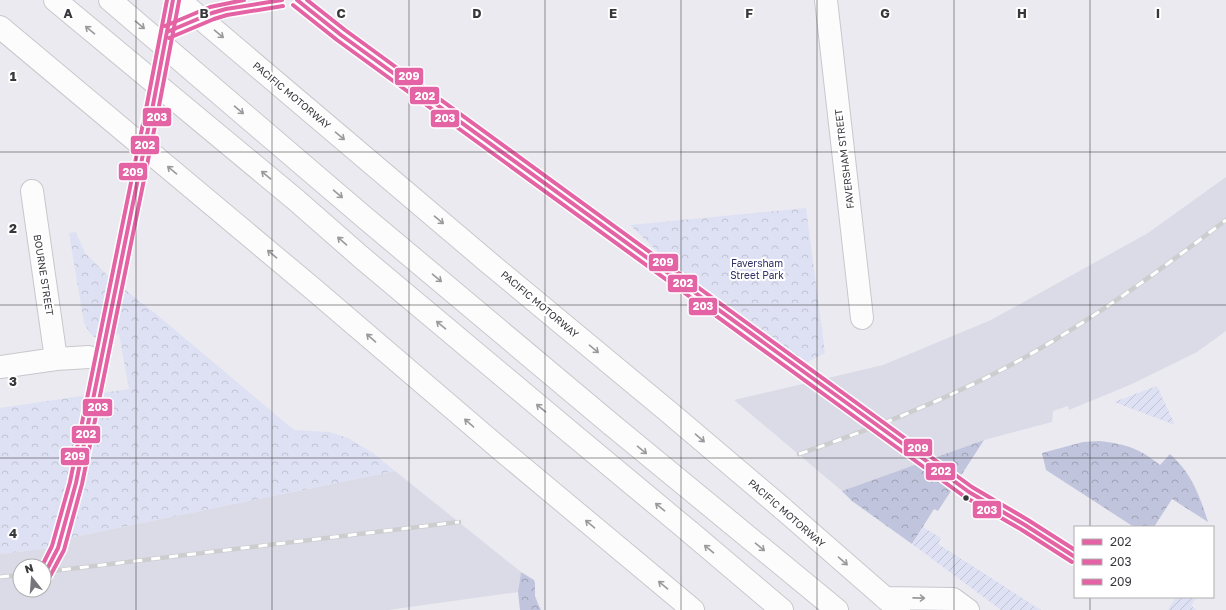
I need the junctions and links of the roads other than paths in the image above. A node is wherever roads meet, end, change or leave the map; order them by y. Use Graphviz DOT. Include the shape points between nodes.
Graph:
graph roads {
  1 [pos="55,0"];
  2 [pos="110,0"];
  3 [pos="179,0"];
  4 [pos="826,0"];
  5 [pos="0,27"];
  6 [pos="32,192"];
  7 [pos="862,318"];
  8 [pos="89,357"];
  9 [pos="56,359"];
  10 [pos="0,367"];
  11 [pos="892,604"];
  12 [pos="693,610"];
  13 [pos="782,610"];
  14 [pos="837,610"];
  15 [pos="968,610"];
  13 -- 1 [label="main road, one-way, bridge"];
  2 -- 14 [label="main road, one-way, bridge" via="364,217"];
  3 -- 11 [label="main road, PACIFIC MOTORWAY, one-way, bridge" via="670,413"];
  4 -- 7 [label="main road, FAVERSHAM STREET"];
  12 -- 5 [label="main road, one-way, bridge"];
  6 -- 9 [label="main road, BOURNE STREET"];
  8 -- 9 [label="main road"];
  9 -- 10 [label="main road"];
  11 -- 15 [label="main road, one-way" via="953,599"];
}
